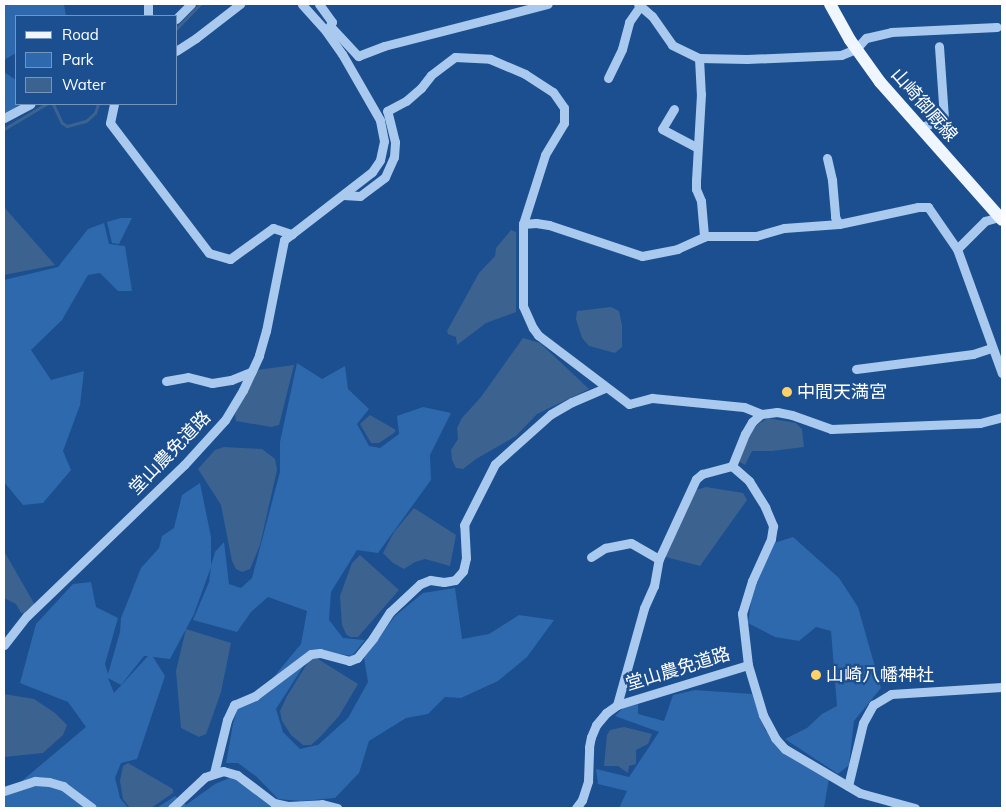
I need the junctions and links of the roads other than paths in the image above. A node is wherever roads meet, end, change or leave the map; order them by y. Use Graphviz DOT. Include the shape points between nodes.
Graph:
graph roads {
  1 [pos="191,4"];
  2 [pos="240,4"];
  3 [pos="302,4"];
  4 [pos="319,4"];
  5 [pos="548,4"];
  6 [pos="830,4"];
  7 [pos="639,5"];
  8 [pos="178,17"];
  9 [pos="997,27"];
  10 [pos="329,29"];
  11 [pos="939,46"];
  12 [pos="856,49"];
  13 [pos="178,50"];
  14 [pos="698,58"];
  15 [pos="608,78"];
  16 [pos="28,105"];
  17 [pos="114,105"];
  18 [pos="674,109"];
  19 [pos="4,118"];
  20 [pos="920,128"];
  21 [pos="696,147"];
  22 [pos="827,158"];
  23 [pos="343,195"];
  24 [pos="1001,218"];
  25 [pos="523,224"];
  26 [pos="839,224"];
  27 [pos="292,234"];
  28 [pos="704,237"];
  29 [pos="957,249"];
  30 [pos="992,348"];
  31 [pos="856,369"];
  32 [pos="251,372"];
  33 [pos="1002,373"];
  34 [pos="166,381"];
  35 [pos="605,388"];
  36 [pos="761,414"];
  37 [pos="1002,417"];
  38 [pos="732,466"];
  39 [pos="591,557"];
  40 [pos="659,559"];
  41 [pos="4,644"];
  42 [pos="748,665"];
  43 [pos="1002,687"];
  44 [pos="617,705"];
  45 [pos="214,773"];
  46 [pos="848,786"];
  47 [pos="4,791"];
  48 [pos="92,808"];
  49 [pos="172,808"];
  50 [pos="337,808"];
  51 [pos="576,808"];
  52 [pos="915,808"];
  1 -- 8 [label="street"];
  2 -- 13 [label="street"];
  3 -- 10 [label="street"];
  4 -- 10 [label="street" via="332,22"];
  5 -- 10 [label="street" via="384,46 358,56"];
  6 -- 12 [label="main road, 山崎御厩線"];
  7 -- 14 [label="street" via="652,16 672,45"];
  7 -- 15 [label="street" via="629,22 622,49"];
  9 -- 12 [label="street" via="891,32 866,38"];
  10 -- 23 [label="street" via="380,120 384,141 380,160 372,172"];
  11 -- 20 [label="street" via="944,118"];
  12 -- 14 [label="street" via="840,55"];
  12 -- 20 [label="main road, 山崎御厩線"];
  14 -- 21 [label="street" via="701,94 700,134"];
  16 -- 19 [label="street"];
  17 -- 27 [label="street" via="110,123 209,253 230,259 273,228"];
  18 -- 21 [label="street" via="662,129"];
  20 -- 24 [label="main road, 山崎御厩線"];
  21 -- 28 [label="street" via="696,189 701,201"];
  22 -- 26 [label="street" via="835,216"];
  23 -- 25 [label="street" via="360,196 385,177 394,157 395,142 388,110 406,101 455,56 490,59 525,74 553,92 564,108 564,123 545,155"];
  23 -- 27 [label="street"];
  24 -- 29 [label="street" via="985,221"];
  25 -- 28 [label="street" via="549,225 642,256 678,248"];
  25 -- 35 [label="street" via="523,306 533,328"];
  26 -- 28 [label="street" via="784,228 756,236"];
  26 -- 29 [label="street" via="928,207"];
  27 -- 32 [label="street, 堂山農免道路" via="284,240 266,331"];
  29 -- 30 [label="street"];
  30 -- 31 [label="street" via="973,354"];
  30 -- 33 [label="street"];
  32 -- 34 [label="street" via="212,383 188,377"];
  32 -- 41 [label="street, 堂山農免道路" via="225,420 210,438 27,616"];
  35 -- 36 [label="street" via="629,404 652,398 744,407"];
  35 -- 45 [label="street" via="550,414 495,464 464,525 466,558 463,571 455,580 430,580 420,584 390,612 357,658 349,661 320,653 311,654 255,696 234,704"];
  36 -- 37 [label="street" via="777,412 792,415 831,429 980,423"];
  36 -- 38 [label="street" via="745,434"];
  38 -- 40 [label="street" via="702,474 696,479"];
  38 -- 42 [label="street" via="750,480 773,526 742,613"];
  39 -- 40 [label="street" via="605,548 631,543"];
  40 -- 44 [label="street" via="654,586 644,608"];
  42 -- 44 [label="street, 堂山農免道路"];
  42 -- 46 [label="street, 堂山農免道路" via="763,714 775,738 785,749"];
  43 -- 46 [label="street" via="891,694 872,705 863,723"];
  44 -- 51 [label="street, 堂山農免道路" via="596,725 591,737 588,781"];
  45 -- 49 [label="street" via="200,781"];
  45 -- 50 [label="street" via="223,771 237,775 274,803 288,806 322,804"];
  46 -- 52 [label="street, 堂山農免道路" via="860,793"];
  47 -- 48 [label="street" via="35,781 49,782 63,786"];
}
